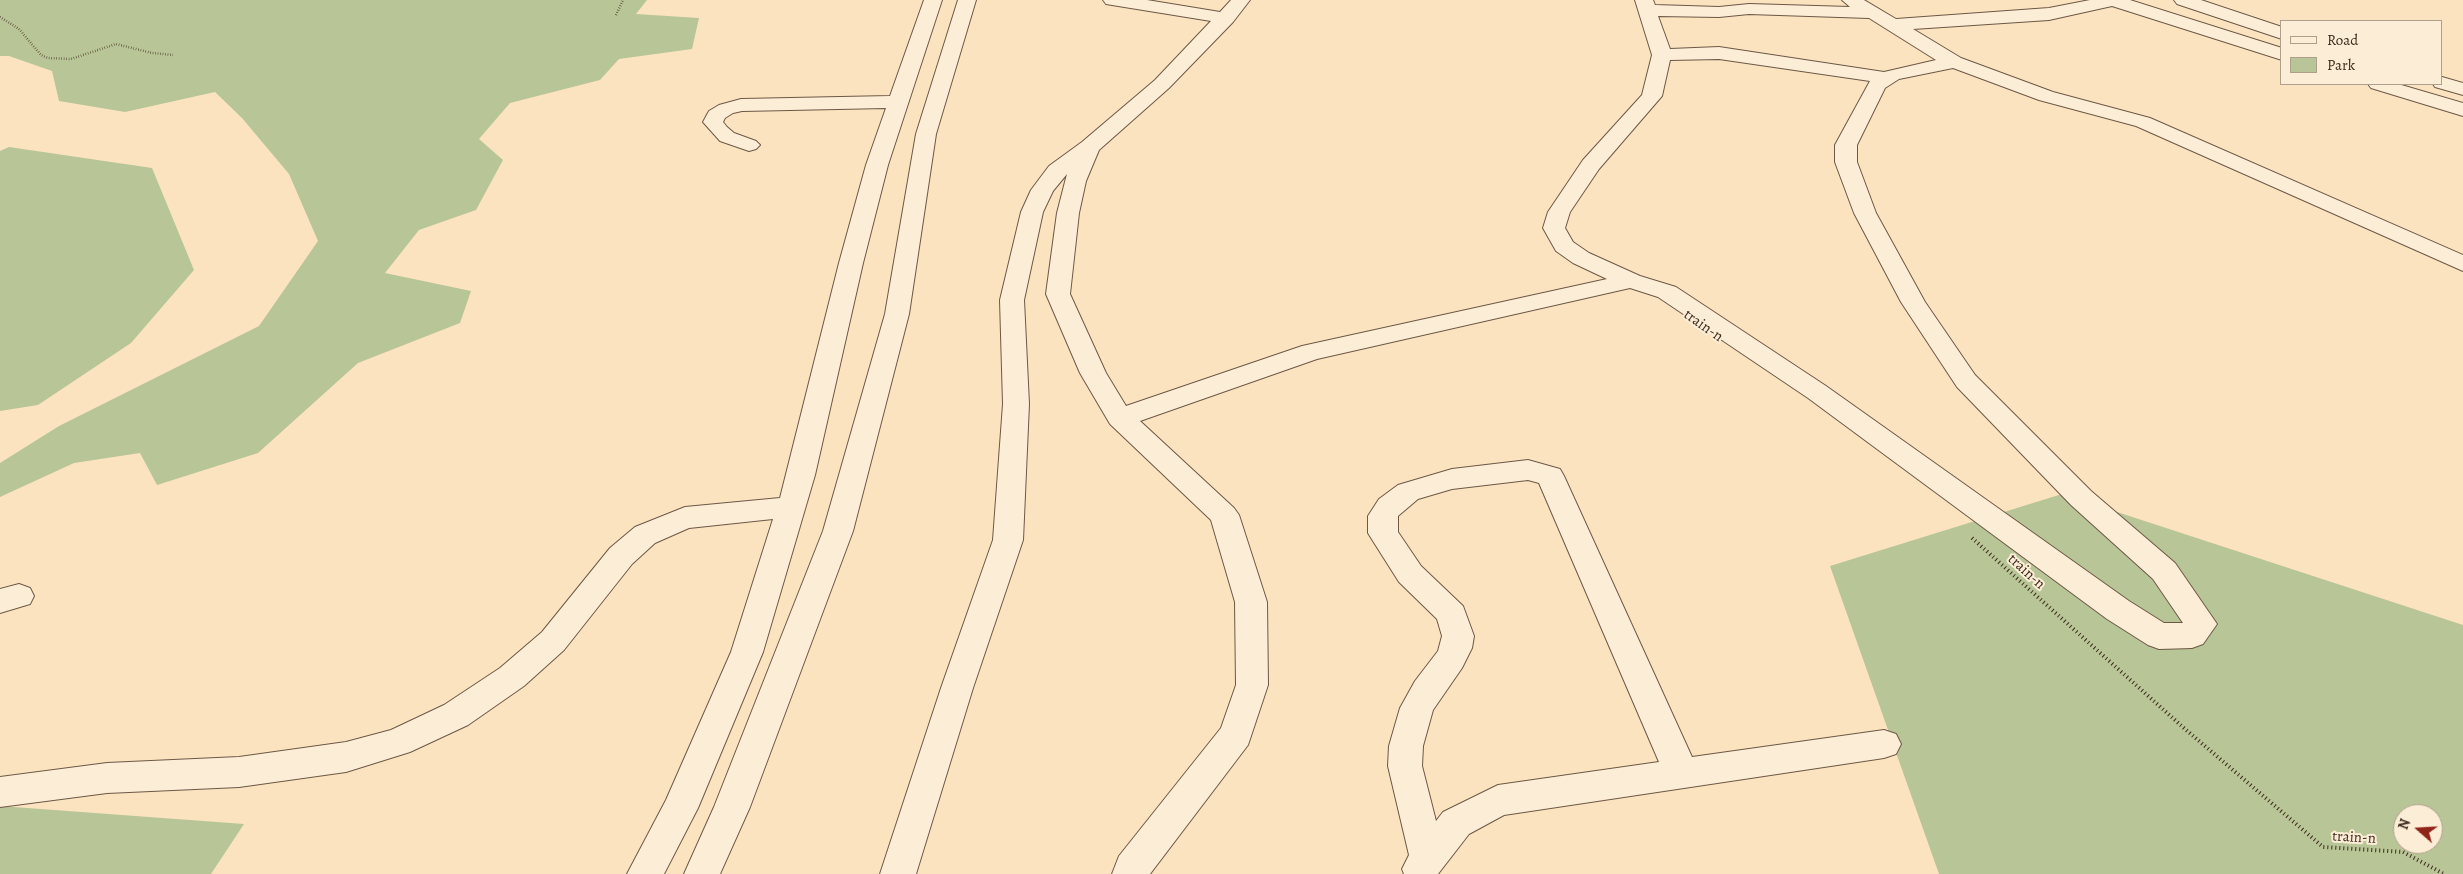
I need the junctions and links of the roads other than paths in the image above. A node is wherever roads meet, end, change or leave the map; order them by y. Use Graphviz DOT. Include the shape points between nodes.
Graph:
graph roads {
  1 [pos="933,0"];
  2 [pos="967,0"];
  3 [pos="1112,0"];
  4 [pos="1242,0"];
  5 [pos="1851,0"];
  6 [pos="2114,0"];
  7 [pos="2183,0"];
  8 [pos="1646,5"];
  9 [pos="1870,13"];
  10 [pos="1226,18"];
  11 [pos="1890,25"];
  12 [pos="2280,33"];
  13 [pos="2280,53"];
  14 [pos="1662,55"];
  15 [pos="1954,62"];
  16 [pos="1887,78"];
  17 [pos="2443,83"];
  18 [pos="2381,85"];
  19 [pos="2463,89"];
  20 [pos="898,102"];
  21 [pos="2463,110"];
  22 [pos="749,145"];
  23 [pos="1089,146"];
  24 [pos="2463,264"];
  25 [pos="1631,281"];
  26 [pos="1120,418"];
  27 [pos="791,507"];
  28 [pos="1884,744"];
  29 [pos="1682,774"];
  30 [pos="0,792"];
  31 [pos="1422,867"];
  32 [pos="646,874"];
  33 [pos="702,874"];
  34 [pos="898,874"];
  35 [pos="1130,874"];
  1 -- 20 [label="street"];
  2 -- 33 [label="street" via="926,134 897,314 838,531 732,807"];
  3 -- 10 [label="street"];
  4 -- 10 [label="street"];
  5 -- 9 [label="street"];
  6 -- 11 [label="street" via="2049,14"];
  6 -- 13 [label="street"];
  7 -- 12 [label="street"];
  8 -- 9 [label="street" via="1719,12 1750,9"];
  8 -- 14 [label="street"];
  9 -- 11 [label="street"];
  10 -- 23 [label="street" via="1162,84"];
  11 -- 15 [label="street"];
  14 -- 16 [label="street" via="1718,53"];
  14 -- 25 [label="street" via="1652,96 1591,165 1559,212 1554,228 1564,246"];
  15 -- 16 [label="street"];
  15 -- 24 [label="street" via="2046,96 2143,122"];
  16 -- 25 [label="street" via="1877,85 1864,106 1846,145 1846,162 1865,213 1913,302 1966,381 2081,498 2164,572 2201,624 2192,635 2159,636 1817,392 1700,313 1667,292"];
  17 -- 19 [label="street"];
  18 -- 21 [label="street"];
  20 -- 22 [label="street" via="741,105 726,108 716,115 713,122 720,131"];
  20 -- 27 [label="street" via="874,174"];
  23 -- 26 [label="street" via="1075,181 1068,213 1058,294 1093,373"];
  23 -- 34 [label="street" via="1057,171 1042,190 1032,212 1012,300 1016,404 1008,540 956,688"];
  25 -- 26 [label="street" via="1311,352"];
  26 -- 35 [label="street" via="1224,515 1251,602 1252,685 1236,735"];
  27 -- 30 [label="street" via="685,518 644,535 620,556 553,641 519,672 456,715 398,742 346,757 240,772 107,778"];
  27 -- 32 [label="street" via="747,652 680,808"];
  28 -- 29 [label="street"];
  29 -- 31 [label="street" via="1498,800 1456,823"];
  29 -- 31 [label="street" via="1550,476 1528,470 1452,479 1408,492 1389,506 1383,516 1383,533 1410,574 1452,615 1458,636 1451,659 1417,708 1406,746 1405,766"];
}
